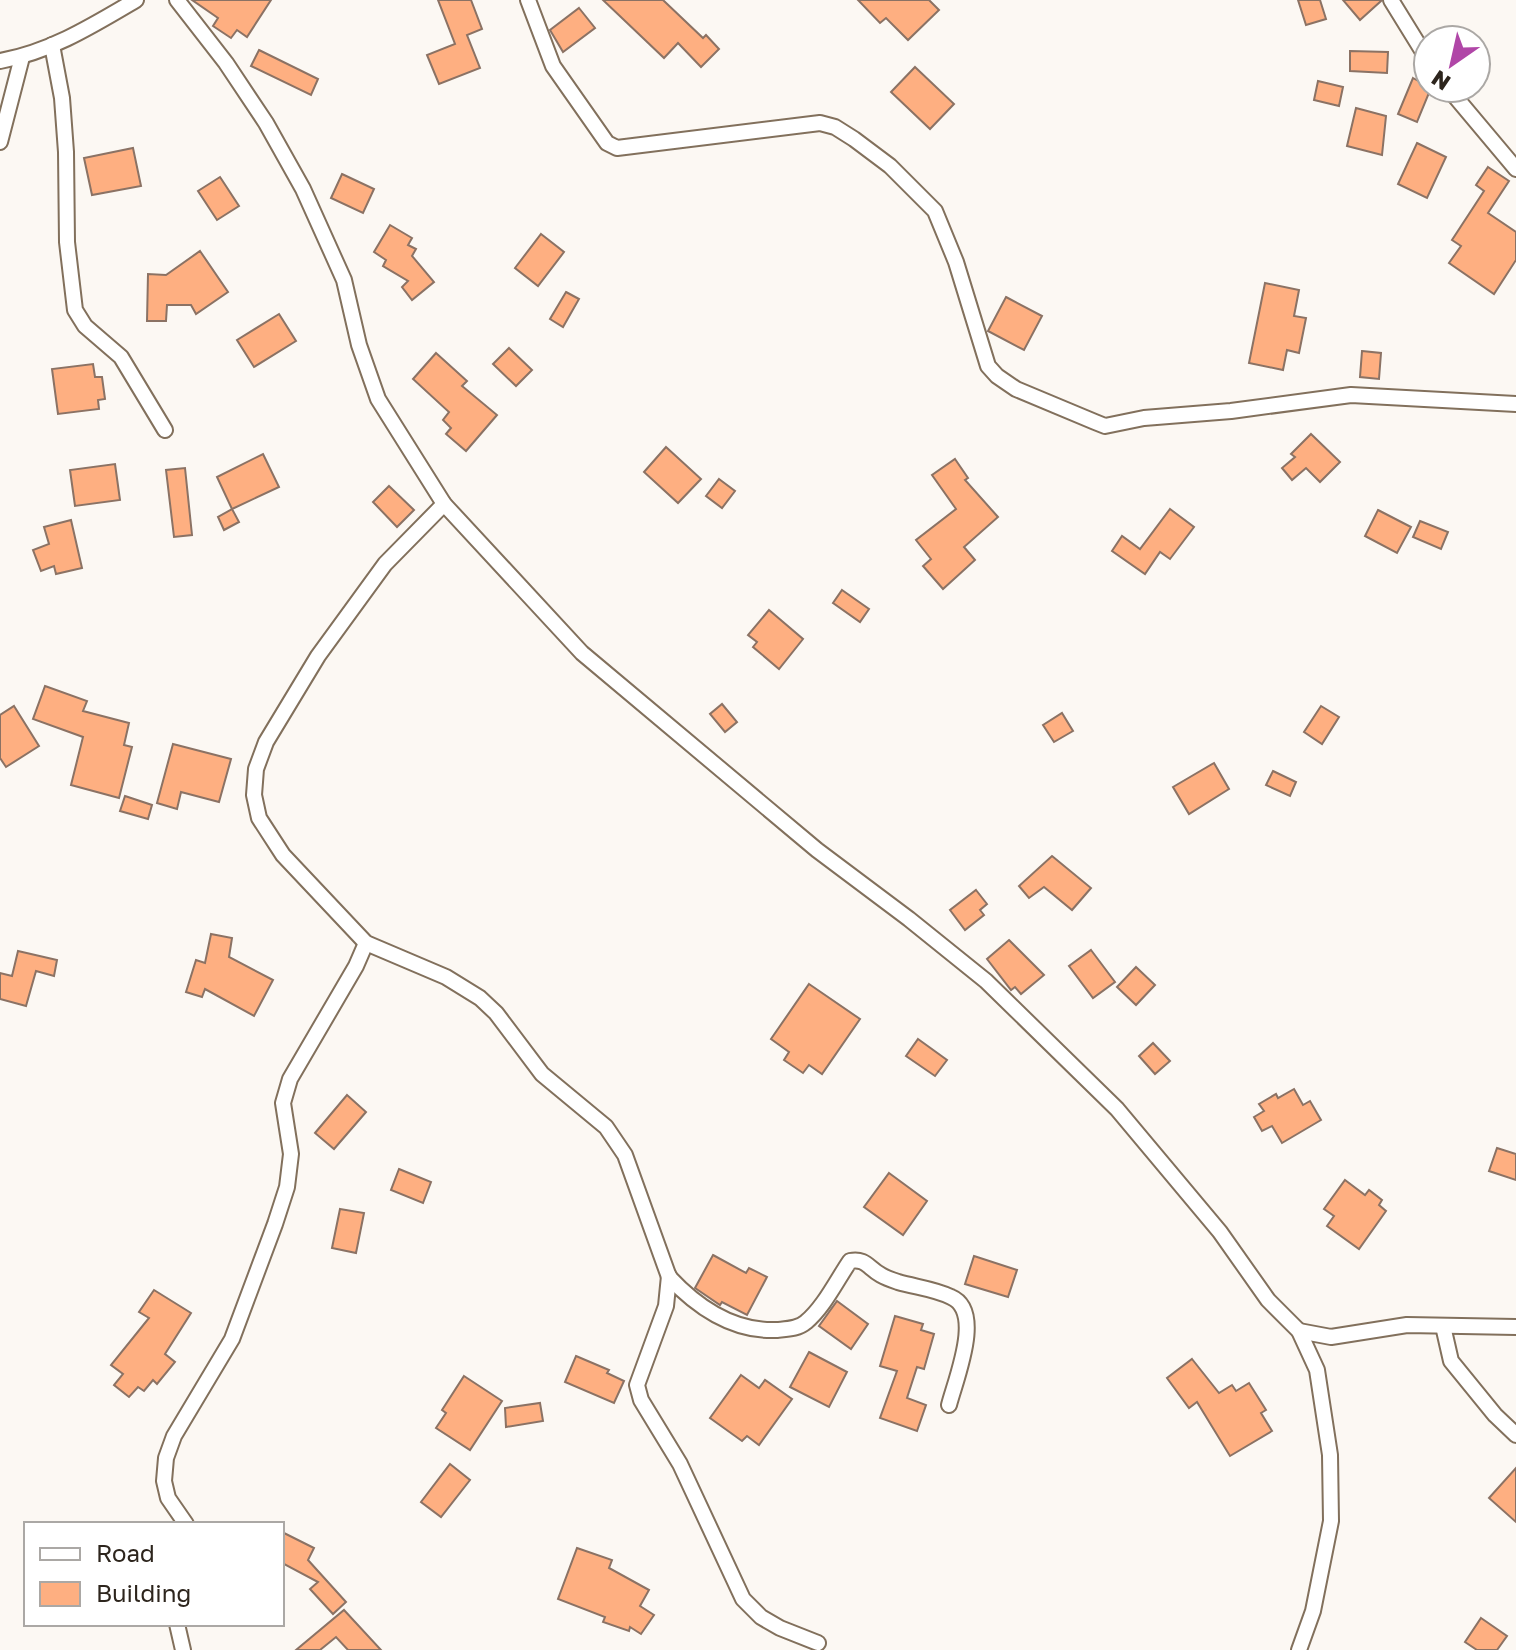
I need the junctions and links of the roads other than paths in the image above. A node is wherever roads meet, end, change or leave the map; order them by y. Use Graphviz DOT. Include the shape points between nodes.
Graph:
graph roads {
  1 [pos="136,0"];
  2 [pos="177,0"];
  3 [pos="528,0"];
  4 [pos="1391,0"];
  5 [pos="1412,34"];
  6 [pos="52,45"];
  7 [pos="22,57"];
  8 [pos="0,61"];
  9 [pos="1461,104"];
  10 [pos="0,142"];
  11 [pos="1516,169"];
  12 [pos="1516,404"];
  13 [pos="165,430"];
  14 [pos="444,504"];
  15 [pos="366,943"];
  16 [pos="669,1276"];
  17 [pos="1443,1326"];
  18 [pos="1516,1327"];
  19 [pos="1299,1331"];
  20 [pos="949,1405"];
  21 [pos="1516,1435"];
  22 [pos="185,1522"];
  23 [pos="177,1626"];
  24 [pos="818,1643"];
  25 [pos="1301,1649"];
  26 [pos="183,1650"];
  1 -- 6 [label="street"];
  2 -- 14 [label="street" via="226,63 303,189 344,280 378,399"];
  3 -- 12 [label="street" via="553,66 607,143 617,148 820,123 854,139 935,211 988,366 1004,383 1095,422 1105,426 1351,395"];
  4 -- 5 [label="street"];
  6 -- 7 [label="street"];
  6 -- 13 [label="street" via="62,98 75,310 85,326 121,357"];
  7 -- 8 [label="street"];
  7 -- 10 [label="street"];
  9 -- 11 [label="street"];
  14 -- 15 [label="street" via="385,564 318,656 266,742 256,769 259,818 283,855"];
  14 -- 19 [label="street" via="582,653 817,850 986,981 1117,1109 1220,1232 1268,1300"];
  15 -- 16 [label="street" via="446,977 480,998 542,1074 606,1127 625,1155"];
  15 -- 22 [label="street" via="290,1079 283,1103 291,1154 275,1224 232,1339 166,1458 168,1498"];
  16 -- 20 [label="street" via="683,1292 730,1323 764,1330 804,1325 850,1261 858,1259 880,1275 955,1298 965,1308 967,1327"];
  16 -- 24 [label="street" via="666,1306 637,1385 641,1400 680,1464 743,1599 761,1617"];
  17 -- 18 [label="street"];
  17 -- 19 [label="street" via="1407,1325 1331,1337"];
  17 -- 21 [label="street" via="1451,1361"];
  19 -- 25 [label="street" via="1317,1370 1330,1455 1331,1521"];
  23 -- 26 [label="street"];
}
